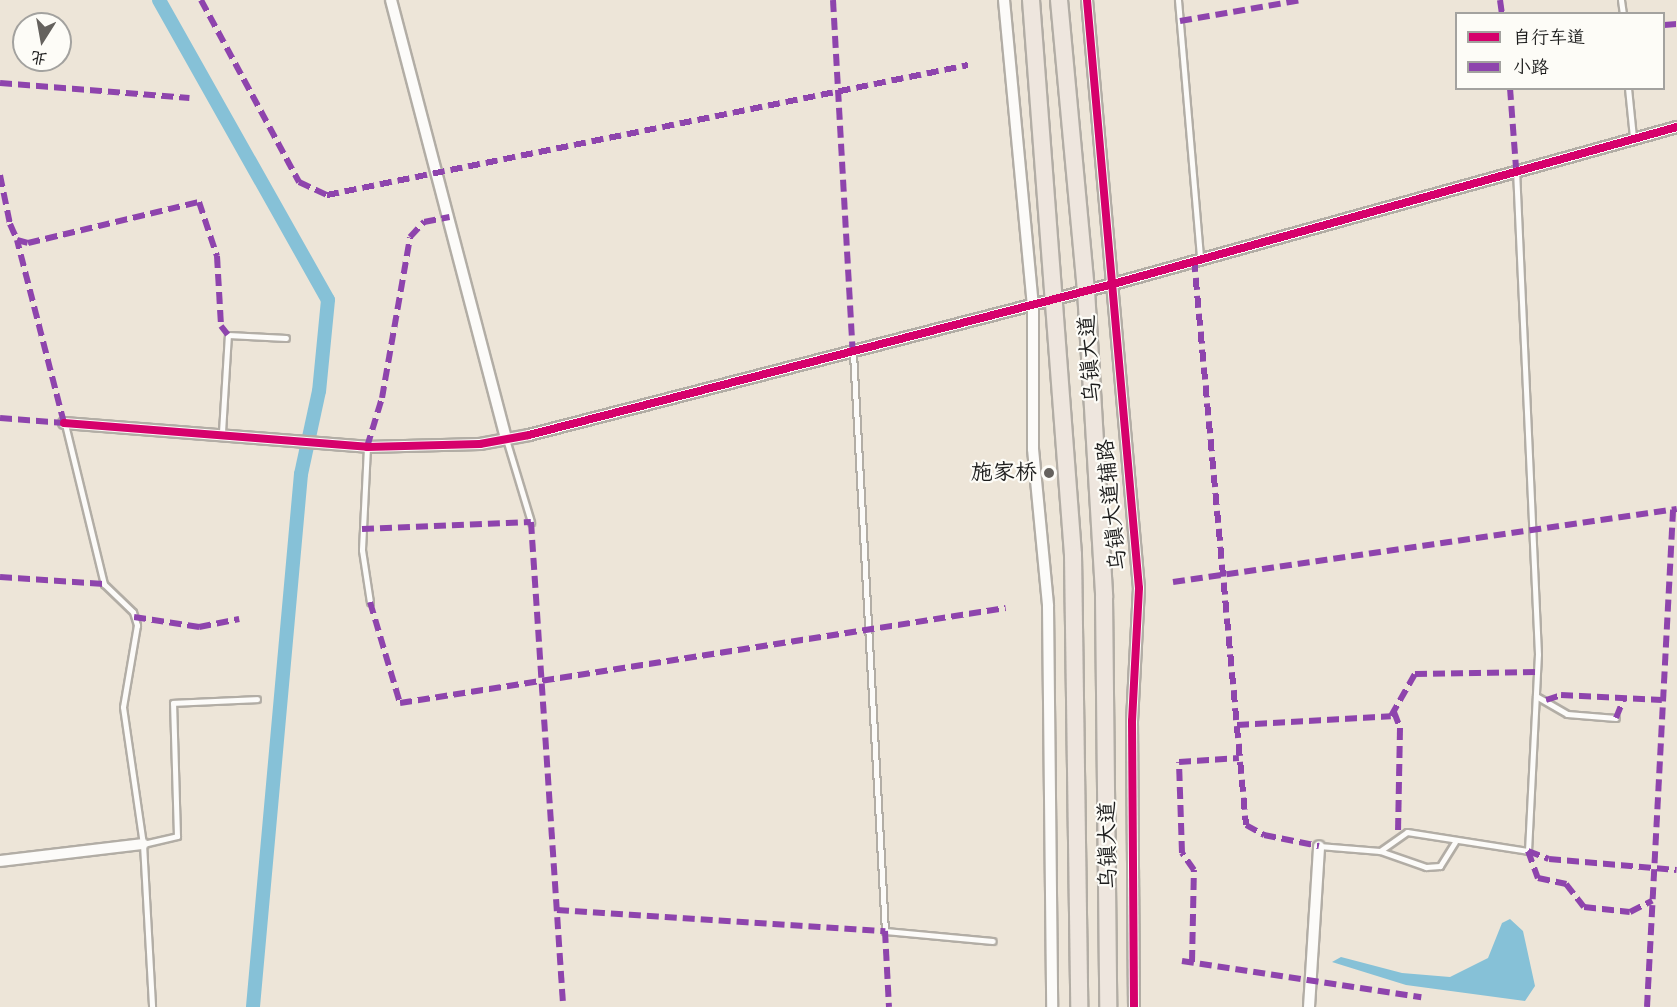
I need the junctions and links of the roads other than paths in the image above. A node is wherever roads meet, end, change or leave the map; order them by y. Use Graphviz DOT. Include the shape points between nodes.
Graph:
graph roads {
  1 [pos="391,0"];
  2 [pos="1004,0"];
  3 [pos="1031,0"];
  4 [pos="1059,0"];
  5 [pos="1087,0"];
  6 [pos="1178,0"];
  7 [pos="1628,90"];
  8 [pos="1677,127"];
  9 [pos="1633,137"];
  10 [pos="1516,168"];
  11 [pos="1200,258"];
  12 [pos="1113,284"];
  13 [pos="1086,290"];
  14 [pos="1057,299"];
  15 [pos="1033,305"];
  16 [pos="286,338"];
  17 [pos="853,353"];
  18 [pos="64,423"];
  19 [pos="222,432"];
  20 [pos="506,439"];
  21 [pos="367,447"];
  22 [pos="531,522"];
  23 [pos="370,602"];
  24 [pos="1536,696"];
  25 [pos="257,699"];
  26 [pos="1616,717"];
  27 [pos="1455,842"];
  28 [pos="143,844"];
  29 [pos="1319,846"];
  30 [pos="1380,851"];
  31 [pos="0,861"];
  32 [pos="993,941"];
  33 [pos="152,1007"];
  34 [pos="1052,1007"];
  35 [pos="1079,1007"];
  36 [pos="1108,1007"];
  37 [pos="1134,1007"];
  38 [pos="1309,1007"];
  1 -- 20 [label="street"];
  2 -- 15 [label="street"];
  3 -- 14 [label="main road, 乌镇大道"];
  4 -- 13 [label="main road, 乌镇大道"];
  5 -- 12 [label="street, 乌镇大道辅路"];
  6 -- 11 [label="lane"];
  7 -- 9 [label="lane"];
  8 -- 9 [label="street"];
  9 -- 10 [label="street"];
  10 -- 11 [label="street"];
  10 -- 24 [label="lane"];
  11 -- 12 [label="street"];
  12 -- 13 [label="street"];
  12 -- 37 [label="street, 乌镇大道辅路" via="1140,599 1132,721"];
  13 -- 14 [label="street"];
  13 -- 36 [label="main road, 乌镇大道" via="1104,597"];
  14 -- 15 [label="street"];
  14 -- 35 [label="main road, 乌镇大道" via="1074,591"];
  15 -- 17 [label="street"];
  15 -- 34 [label="street" via="1033,449 1048,606"];
  16 -- 19 [label="lane" via="228,335"];
  17 -- 20 [label="street"];
  17 -- 32 [label="lane" via="885,931"];
  18 -- 19 [label="street"];
  18 -- 28 [label="lane" via="104,584 133,612 137,625 123,707"];
  19 -- 21 [label="street"];
  20 -- 21 [label="street"];
  20 -- 22 [label="lane"];
  21 -- 23 [label="lane" via="362,550"];
  24 -- 26 [label="lane" via="1567,714"];
  24 -- 27 [label="lane" via="1527,851"];
  25 -- 28 [label="lane" via="173,704 177,836"];
  27 -- 30 [label="lane" via="1407,832"];
  27 -- 30 [label="lane" via="1440,866 1426,867"];
  28 -- 31 [label="street"];
  28 -- 33 [label="lane"];
  29 -- 30 [label="lane"];
  29 -- 38 [label="street"];
}
